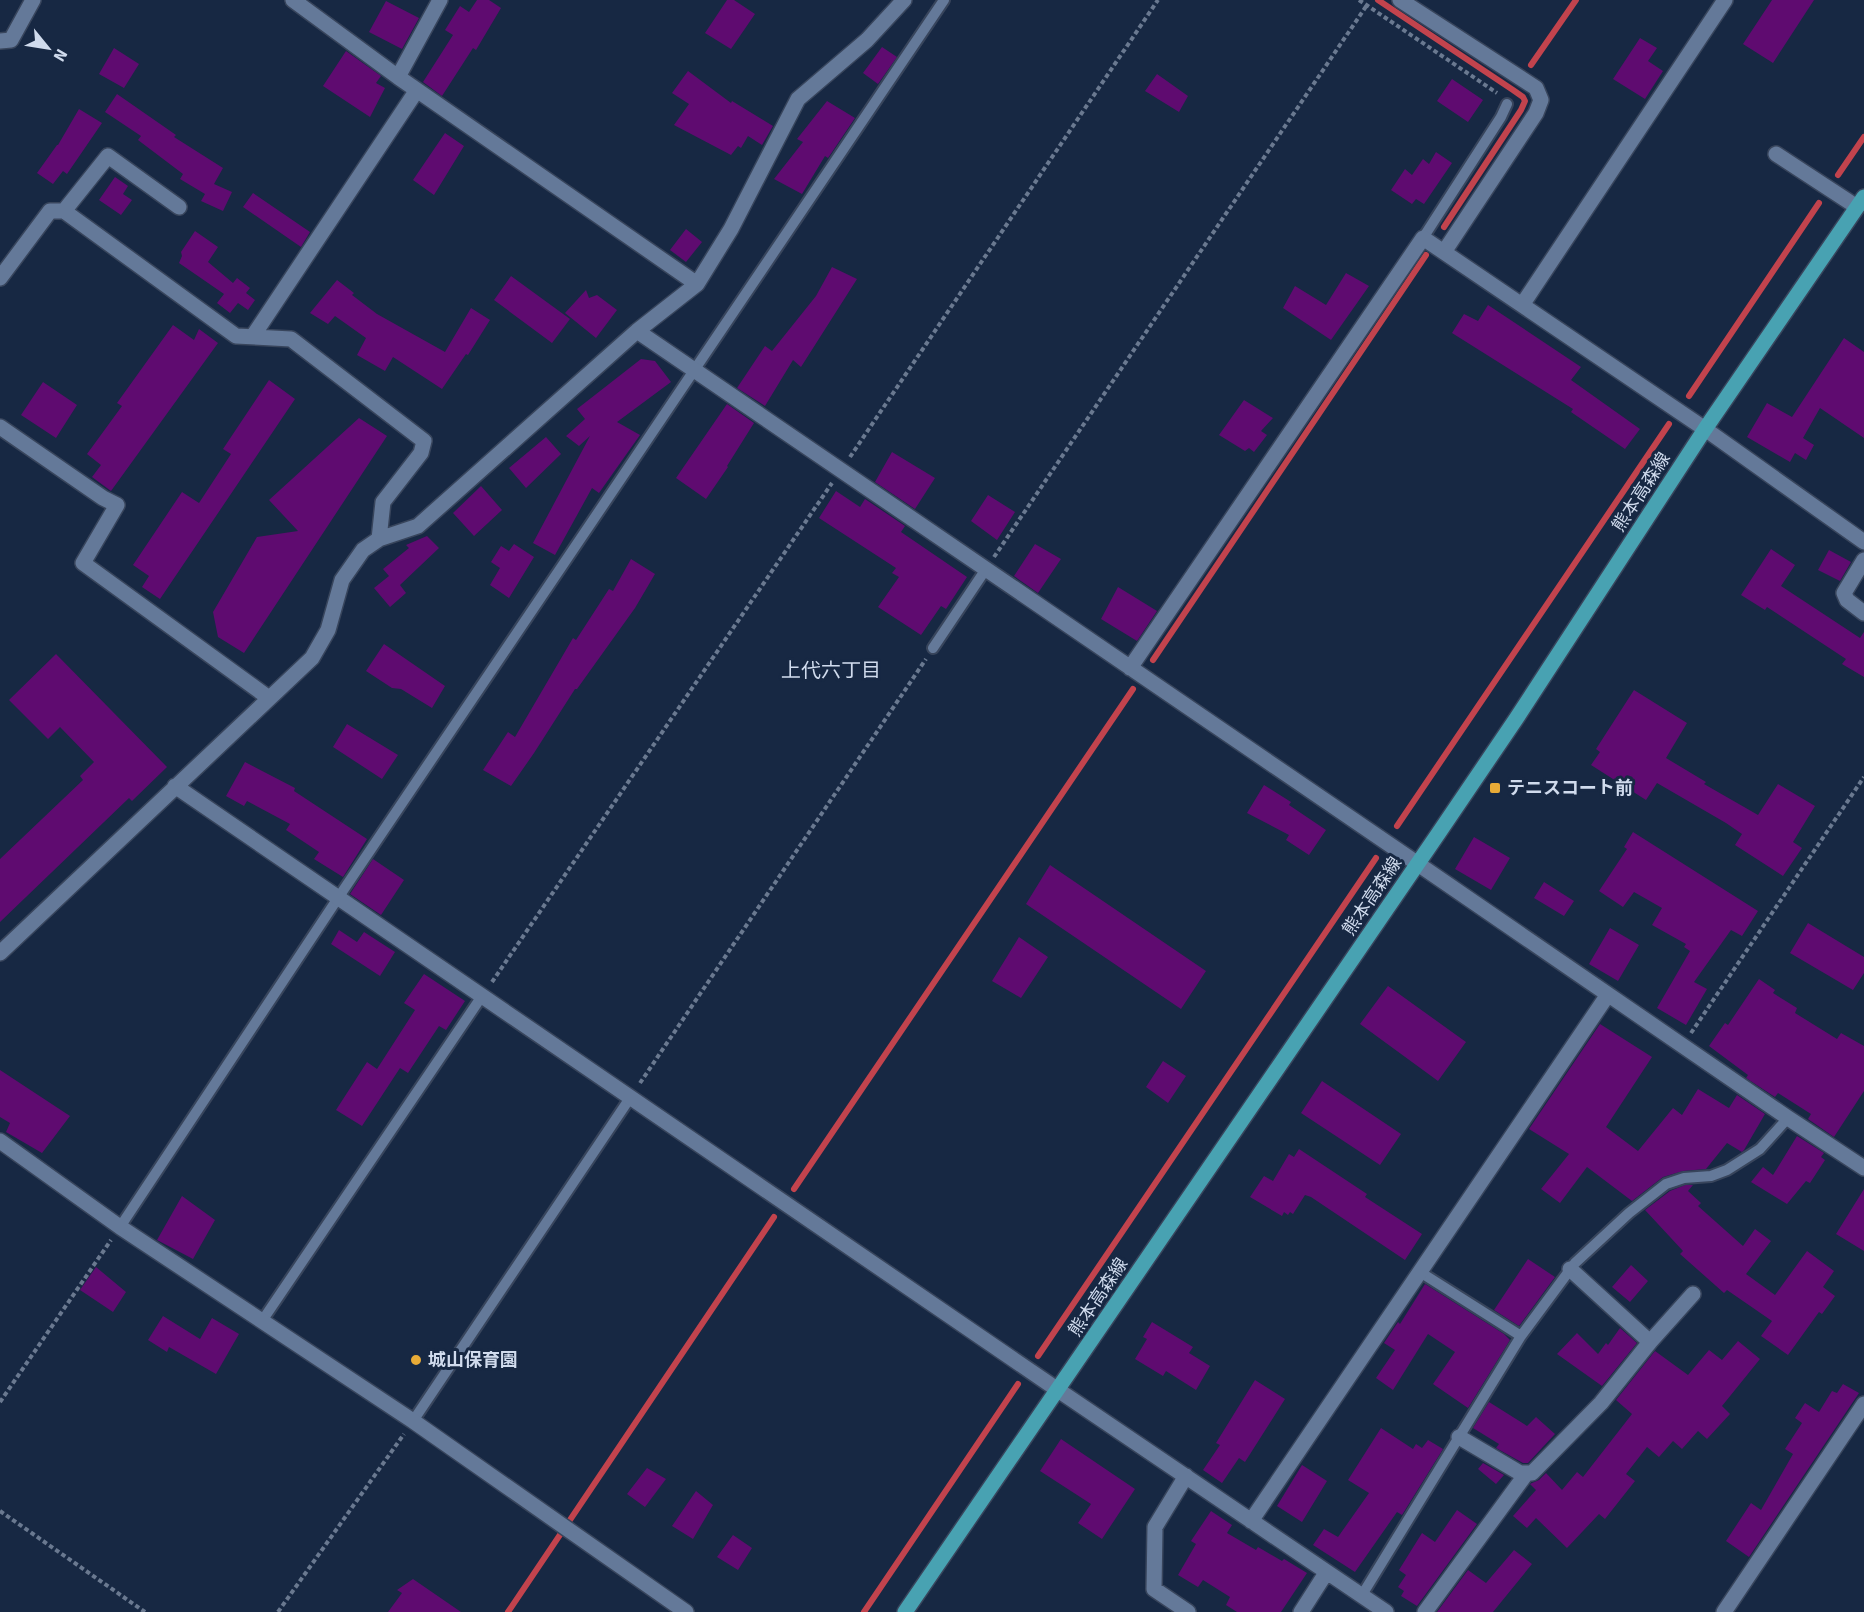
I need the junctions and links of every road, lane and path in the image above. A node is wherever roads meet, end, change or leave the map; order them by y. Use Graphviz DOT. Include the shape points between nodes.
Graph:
graph roads {
  1 [pos="33,0"];
  2 [pos="294,0"];
  3 [pos="440,0"];
  4 [pos="904,0"];
  5 [pos="944,0"];
  6 [pos="1158,0"];
  7 [pos="1359,0"];
  8 [pos="1400,0"];
  9 [pos="1725,0"];
  10 [pos="1367,5"];
  11 [pos="0,41"];
  12 [pos="398,76"];
  13 [pos="417,90"];
  14 [pos="1507,104"];
  15 [pos="1776,154"];
  16 [pos="1860,202"];
  17 [pos="179,207"];
  18 [pos="64,211"];
  19 [pos="1423,238"];
  20 [pos="1444,252"];
  21 [pos="0,278"];
  22 [pos="697,284"];
  23 [pos="1522,305"];
  24 [pos="636,331"];
  25 [pos="253,336"];
  26 [pos="695,371"];
  27 [pos="0,427"];
  28 [pos="1705,429"];
  29 [pos="840,470"];
  30 [pos="379,539"];
  31 [pos="1864,542"];
  32 [pos="1864,560"];
  33 [pos="986,569"];
  34 [pos="1864,613"];
  35 [pos="933,648"];
  36 [pos="1130,668"];
  37 [pos="268,698"];
  38 [pos="1864,777"];
  39 [pos="176,786"];
  40 [pos="1418,864"];
  41 [pos="338,897"];
  42 [pos="0,953"];
  43 [pos="482,996"];
  44 [pos="1608,996"];
  45 [pos="1682,1046"];
  46 [pos="630,1098"];
  47 [pos="1788,1118"];
  48 [pos="0,1141"];
  49 [pos="1864,1168"];
  50 [pos="120,1227"];
  51 [pos="1570,1269"];
  52 [pos="1420,1272"];
  53 [pos="1694,1294"];
  54 [pos="262,1321"];
  55 [pos="1521,1336"];
  56 [pos="1650,1342"];
  57 [pos="1058,1390"];
  58 [pos="0,1402"];
  59 [pos="1864,1404"];
  60 [pos="413,1421"];
  61 [pos="1459,1437"];
  62 [pos="1526,1474"];
  63 [pos="1186,1476"];
  64 [pos="0,1511"];
  65 [pos="1251,1521"];
  66 [pos="1326,1573"];
  67 [pos="1362,1595"];
  68 [pos="145,1612"];
  69 [pos="278,1612"];
  70 [pos="686,1612"];
  71 [pos="905,1612"];
  72 [pos="1188,1612"];
  73 [pos="1301,1612"];
  74 [pos="1386,1612"];
  75 [pos="1425,1612"];
  76 [pos="1724,1612"];
  1 -- 11 [label="street" via="11,40"];
  2 -- 12 [label="street"];
  3 -- 12 [label="street"];
  4 -- 22 [label="street" via="867,40 798,99 731,229"];
  5 -- 26 [label="lane"];
  6 -- 29 [label="path"];
  7 -- 10 [label="path"];
  8 -- 20 [label="street" via="1536,88 1541,100"];
  9 -- 23 [label="street"];
  10 -- 14 [label="path" via="1499,94"];
  10 -- 33 [label="path"];
  12 -- 13 [label="street"];
  13 -- 22 [label="street"];
  13 -- 25 [label="street"];
  14 -- 19 [label="lane"];
  15 -- 16 [label="street"];
  16 -- 28 [label="main road, 熊本高森線"];
  17 -- 18 [label="street" via="108,156"];
  18 -- 21 [label="street" via="50,211"];
  18 -- 25 [label="street" via="236,336"];
  19 -- 20 [label="street"];
  19 -- 36 [label="street"];
  20 -- 23 [label="street"];
  22 -- 24 [label="street"];
  23 -- 28 [label="street"];
  24 -- 26 [label="street"];
  24 -- 30 [label="street" via="418,526"];
  25 -- 30 [label="street" via="291,339 424,441 421,453 383,502"];
  26 -- 29 [label="street"];
  26 -- 41 [label="lane"];
  27 -- 37 [label="street" via="117,505 83,563"];
  28 -- 31 [label="street"];
  28 -- 40 [label="main road, 熊本高森線"];
  29 -- 33 [label="street"];
  29 -- 43 [label="path"];
  30 -- 37 [label="street" via="363,550 342,580 328,630 312,658"];
  32 -- 34 [label="street" via="1844,593"];
  33 -- 35 [label="lane"];
  33 -- 36 [label="street"];
  35 -- 46 [label="path"];
  36 -- 40 [label="street"];
  37 -- 39 [label="street"];
  38 -- 45 [label="path"];
  39 -- 41 [label="street"];
  39 -- 42 [label="street"];
  40 -- 44 [label="street"];
  40 -- 57 [label="main road, 熊本高森線"];
  41 -- 43 [label="street"];
  41 -- 50 [label="lane"];
  43 -- 46 [label="street"];
  43 -- 54 [label="lane"];
  44 -- 45 [label="street"];
  44 -- 52 [label="street"];
  45 -- 47 [label="street"];
  46 -- 57 [label="street"];
  46 -- 60 [label="lane"];
  47 -- 49 [label="street"];
  47 -- 51 [label="lane" via="1760,1149 1727,1170 1666,1184"];
  48 -- 50 [label="street"];
  50 -- 54 [label="street"];
  50 -- 58 [label="path"];
  51 -- 55 [label="lane"];
  51 -- 56 [label="street"];
  52 -- 55 [label="lane"];
  52 -- 65 [label="street"];
  53 -- 56 [label="street"];
  54 -- 60 [label="street"];
  55 -- 61 [label="lane"];
  56 -- 62 [label="street" via="1601,1403 1532,1473"];
  57 -- 63 [label="street"];
  57 -- 71 [label="main road, 熊本高森線"];
  59 -- 76 [label="street"];
  60 -- 69 [label="path"];
  60 -- 70 [label="street"];
  61 -- 62 [label="street"];
  61 -- 67 [label="lane"];
  62 -- 75 [label="street"];
  63 -- 65 [label="street"];
  63 -- 72 [label="street" via="1155,1527 1154,1589"];
  64 -- 68 [label="path"];
  65 -- 66 [label="street"];
  66 -- 67 [label="street"];
  66 -- 73 [label="street"];
  67 -- 74 [label="street"];
}
